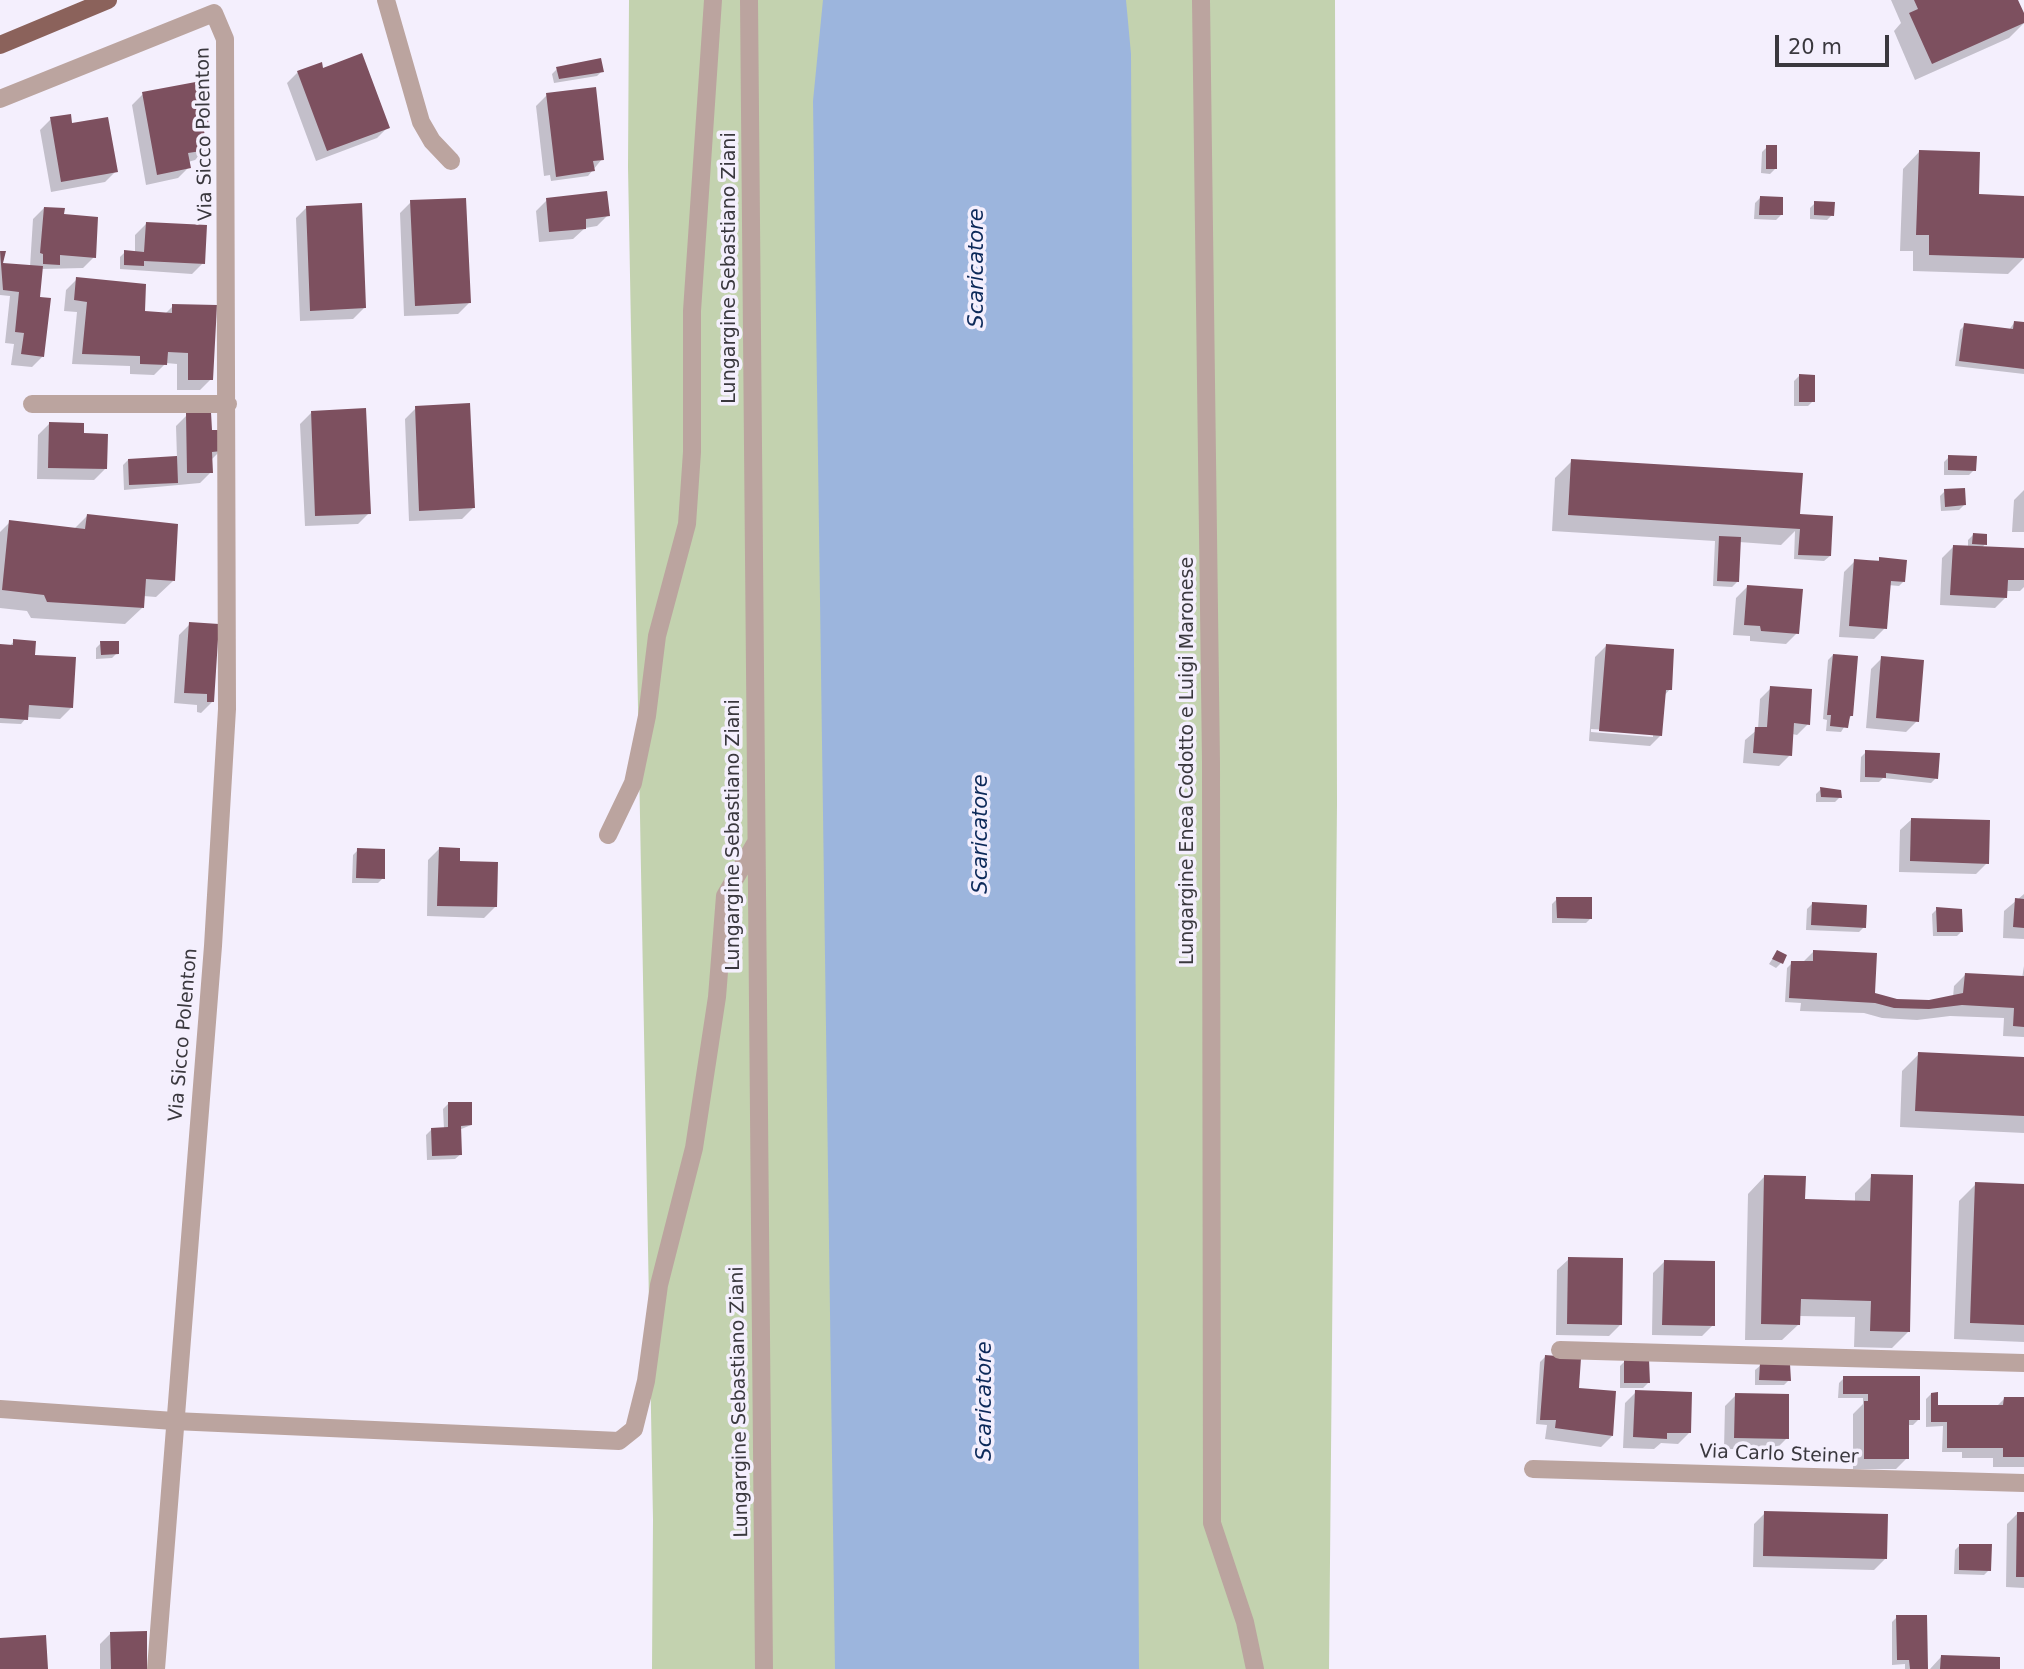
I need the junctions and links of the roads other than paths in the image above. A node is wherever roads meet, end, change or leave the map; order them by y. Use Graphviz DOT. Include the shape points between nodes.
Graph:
graph roads {
  1 [pos="108,0"];
  2 [pos="386,0"];
  3 [pos="713,0"];
  4 [pos="749,0"];
  5 [pos="1201,0"];
  6 [pos="0,45"];
  7 [pos="0,99"];
  8 [pos="451,161"];
  9 [pos="32,404"];
  10 [pos="228,404"];
  11 [pos="608,835"];
  12 [pos="755,844"];
  13 [pos="1560,1350"];
  14 [pos="2024,1363"];
  15 [pos="0,1409"];
  16 [pos="174,1421"];
  17 [pos="1533,1469"];
  18 [pos="2024,1483"];
  19 [pos="156,1669"];
  20 [pos="764,1669"];
  21 [pos="1255,1669"];
  1 -- 6 [label="main road"];
  2 -- 8 [label="street" via="421,122"];
  3 -- 11 [label="street" via="692,311 687,524 657,636 633,783"];
  4 -- 12 [label="street, Lungargine Sebastiano Ziani"];
  5 -- 21 [label="street, Lungargine Enea Codotto e Luigi Maronese" via="1211,776 1212,1523 1245,1622"];
  7 -- 10 [label="street, Via Sicco Polenton" via="214,13 225,39"];
  9 -- 10 [label="street"];
  10 -- 16 [label="street, Via Sicco Polenton" via="227,709 213,946"];
  12 -- 16 [label="street" via="725,896 707,1078 659,1285 646,1381 634,1429 619,1441"];
  12 -- 20 [label="street, Lungargine Sebastiano Ziani"];
  13 -- 14 [label="street"];
  15 -- 16 [label="street"];
  16 -- 19 [label="street, Via Sicco Polenton"];
  17 -- 18 [label="street, Via Carlo Steiner"];
}
